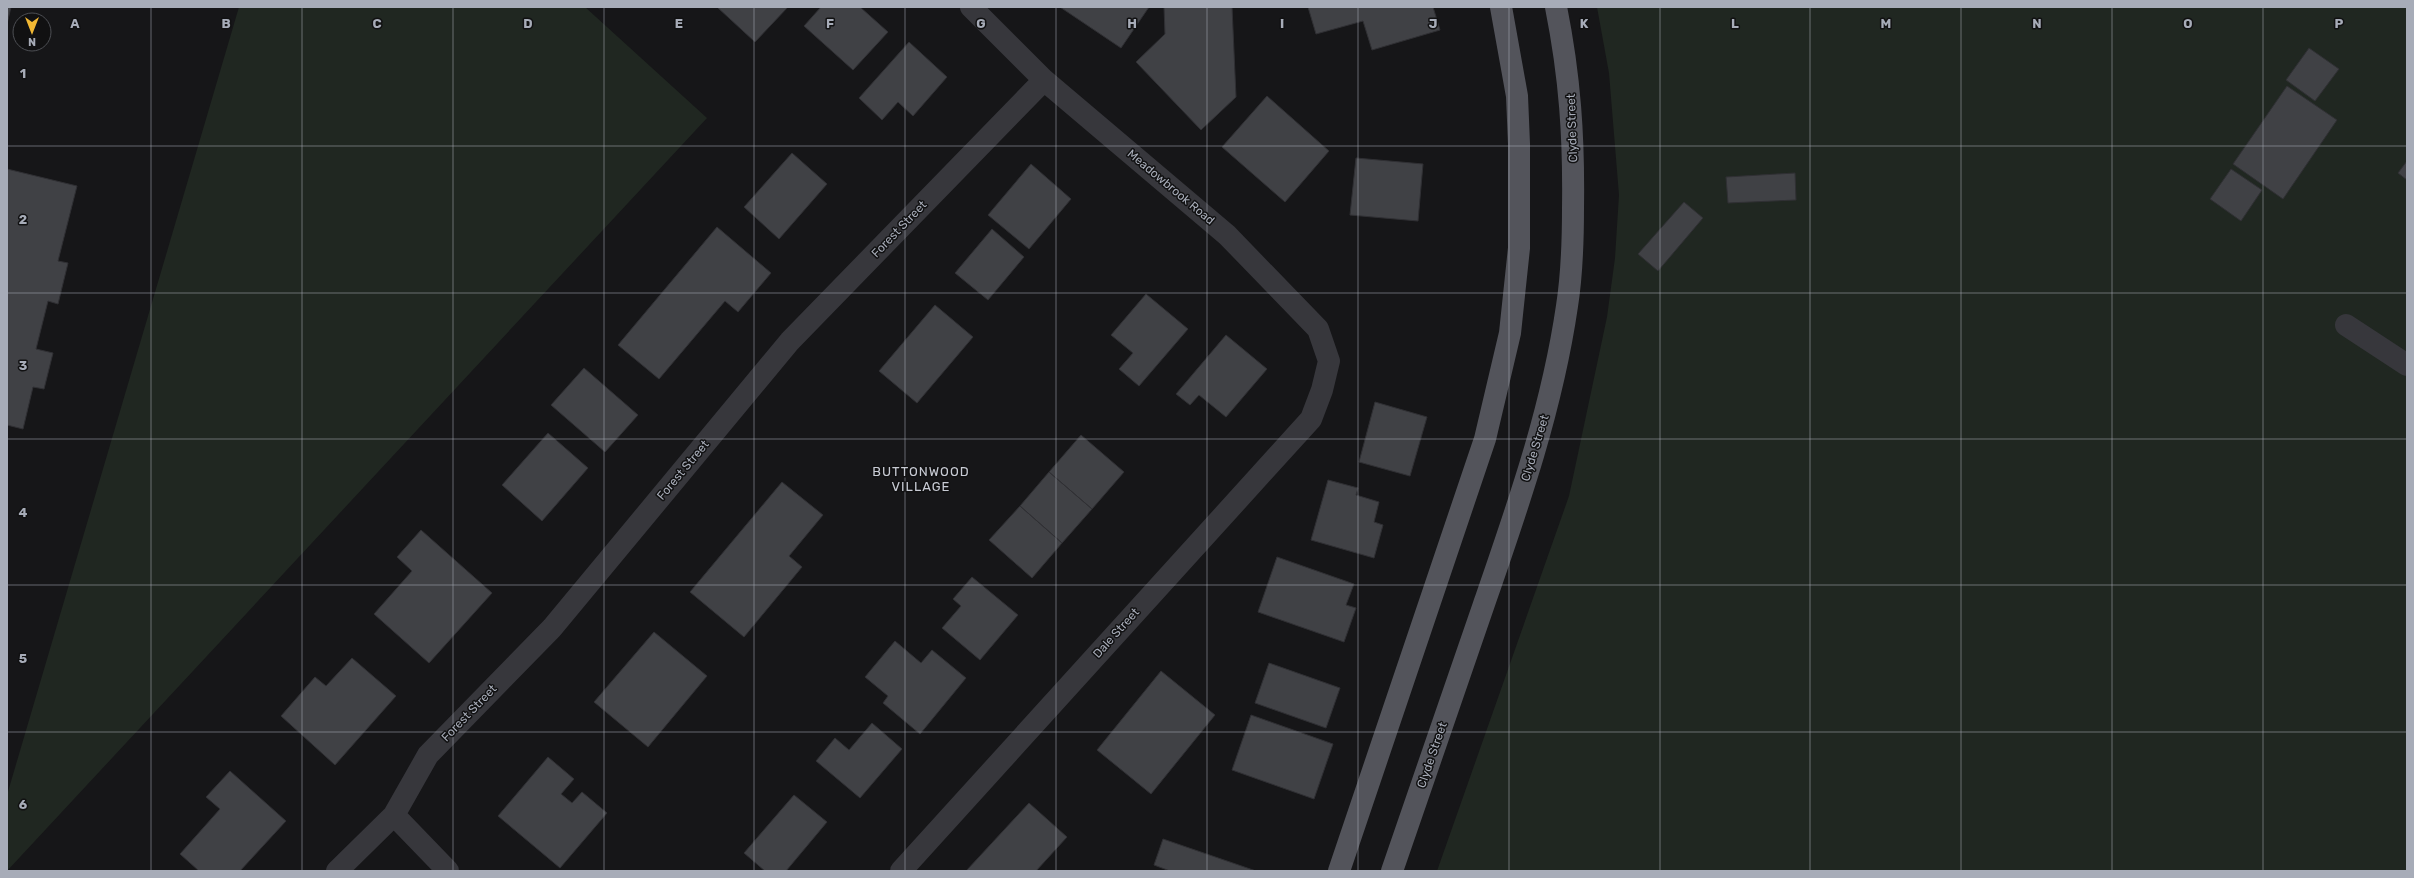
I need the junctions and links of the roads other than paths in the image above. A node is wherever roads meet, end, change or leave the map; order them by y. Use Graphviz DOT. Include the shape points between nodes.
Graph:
graph roads {
  1 [pos="971,7"];
  2 [pos="1501,7"];
  3 [pos="1556,7"];
  4 [pos="1044,80"];
  5 [pos="2346,325"];
  6 [pos="2407,365"];
  7 [pos="1322,390"];
  8 [pos="394,815"];
  9 [pos="337,871"];
  10 [pos="448,871"];
  11 [pos="901,871"];
  12 [pos="1339,871"];
  13 [pos="1392,871"];
  1 -- 4 [label="street, Meadowbrook Road"];
  2 -- 12 [label="main road" via="1517,96 1519,144 1519,248 1510,333 1486,439"];
  3 -- 13 [label="main road, Clyde Street" via="1570,90 1573,143 1573,251 1568,304 1561,341 1546,414 1516,511"];
  4 -- 7 [label="street, Meadowbrook Road" via="1227,235 1318,329 1329,361"];
  4 -- 8 [label="street, Forest Street" via="790,341 552,628 428,755"];
  5 -- 6 [label="street"];
  7 -- 11 [label="street, Dale Street" via="1311,419"];
  8 -- 9 [label="street, Forest Street"];
  8 -- 10 [label="street"];
}
